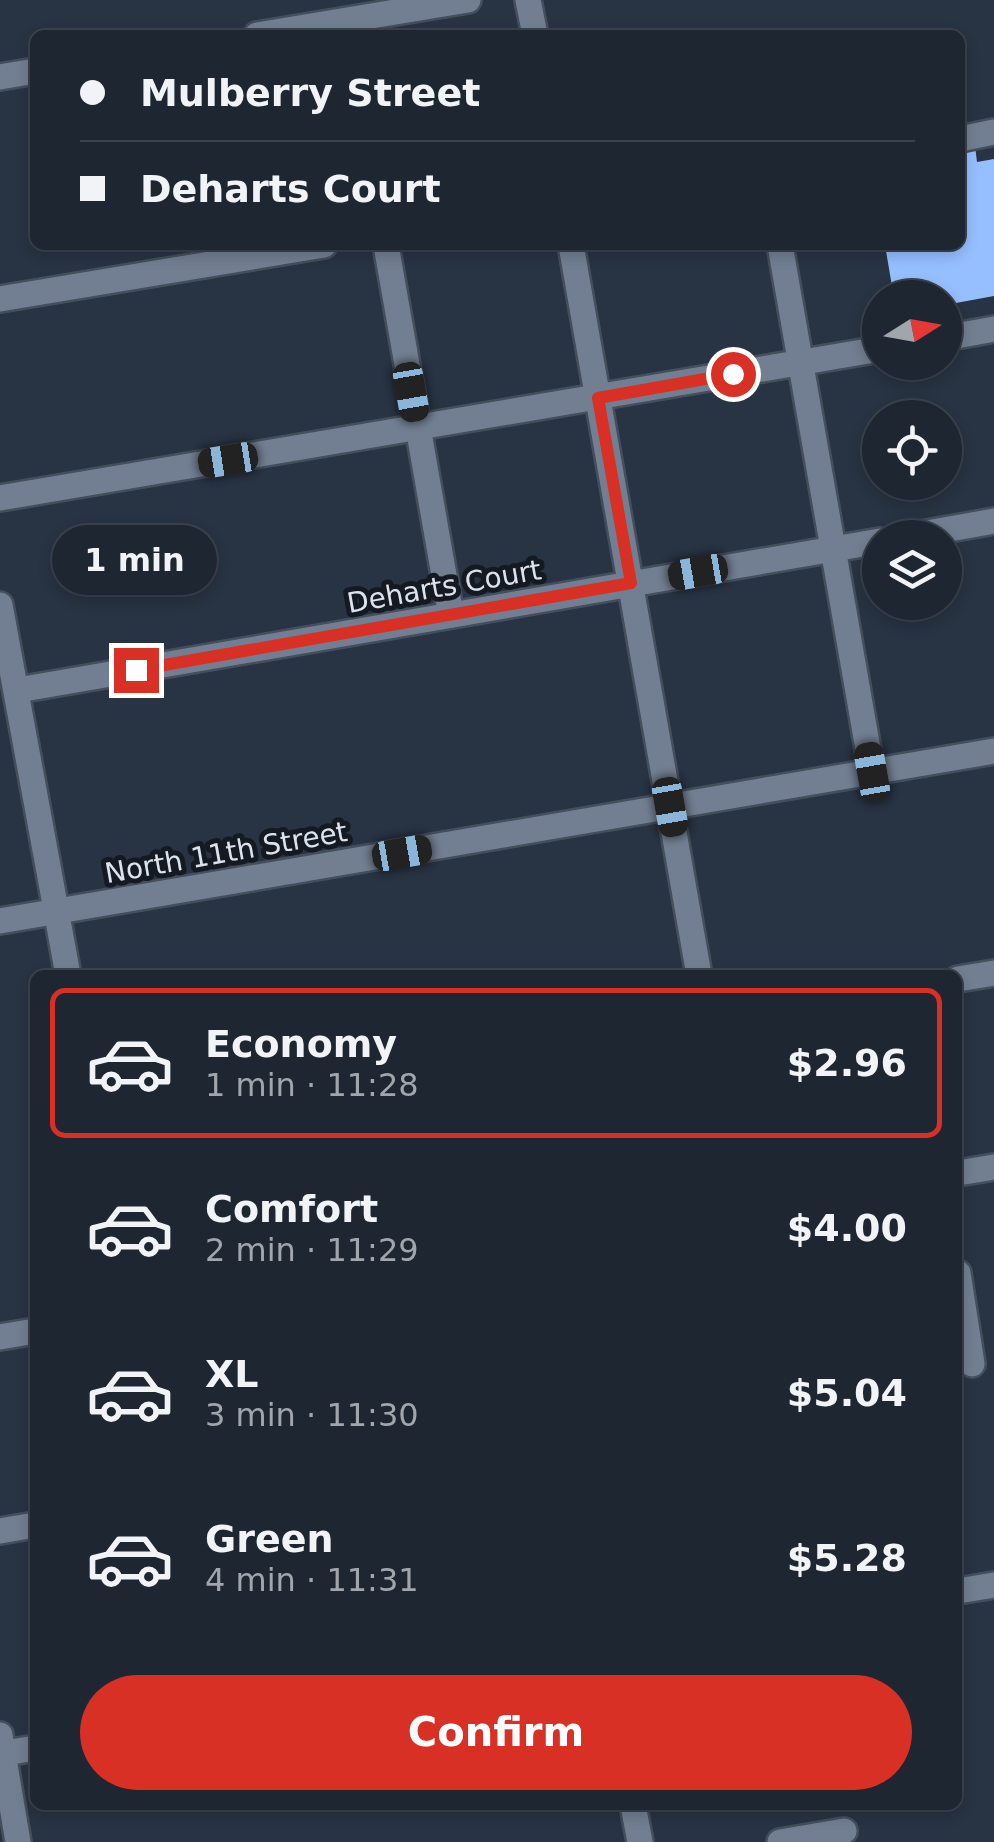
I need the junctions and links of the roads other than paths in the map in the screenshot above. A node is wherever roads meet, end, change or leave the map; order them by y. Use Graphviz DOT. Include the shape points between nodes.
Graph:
graph roads {
  1 [pos="468,0"];
  2 [pos="528,0"];
  3 [pos="348,28"];
  4 [pos="322,30"];
  5 [pos="533,30"];
  6 [pos="30,72"];
  7 [pos="0,77"];
  8 [pos="994,132"];
  9 [pos="965,138"];
  10 [pos="294,250"];
  11 [pos="387,250"];
  12 [pos="572,250"];
  13 [pos="781,250"];
  14 [pos="0,299"];
  15 [pos="994,329"];
  16 [pos="962,335"];
  17 [pos="862,352"];
  18 [pos="801,363"];
  19 [pos="598,398"];
  20 [pos="418,429"];
  21 [pos="0,498"];
  22 [pos="994,521"];
  23 [pos="962,527"];
  24 [pos="862,544"];
  25 [pos="833,549"];
  26 [pos="631,583"];
  27 [pos="0,605"];
  28 [pos="451,615"];
  29 [pos="18,690"];
  30 [pos="994,751"];
  31 [pos="872,772"];
  32 [pos="670,807"];
  33 [pos="56,912"];
  34 [pos="0,921"];
  35 [pos="67,970"];
  36 [pos="698,970"];
  37 [pos="994,973"];
  38 [pos="962,978"];
  39 [pos="994,1167"];
  40 [pos="962,1172"];
  41 [pos="962,1294"];
  42 [pos="30,1332"];
  43 [pos="0,1337"];
  44 [pos="975,1363"];
  45 [pos="30,1526"];
  46 [pos="0,1531"];
  47 [pos="994,1585"];
  48 [pos="962,1591"];
  49 [pos="1,1747"];
  50 [pos="30,1748"];
  51 [pos="634,1810"];
  52 [pos="841,1810"];
  53 [pos="845,1836"];
  54 [pos="18,1842"];
  55 [pos="640,1842"];
  56 [pos="780,1842"];
  1 -- 3 [label="street"];
  2 -- 5 [label="street"];
  3 -- 4 [label="street"];
  6 -- 7 [label="street"];
  8 -- 9 [label="street"];
  10 -- 14 [label="street"];
  11 -- 20 [label="street"];
  12 -- 19 [label="street"];
  13 -- 18 [label="street"];
  15 -- 16 [label="street"];
  17 -- 18 [label="street"];
  18 -- 19 [label="street"];
  18 -- 25 [label="street"];
  19 -- 20 [label="street"];
  19 -- 26 [label="street"];
  20 -- 21 [label="street"];
  20 -- 28 [label="street"];
  22 -- 23 [label="street"];
  24 -- 25 [label="street, Deharts Court"];
  25 -- 26 [label="street, Deharts Court"];
  25 -- 31 [label="street"];
  26 -- 28 [label="street, Deharts Court"];
  26 -- 32 [label="street"];
  27 -- 29 [label="street"];
  28 -- 29 [label="street, Deharts Court"];
  29 -- 33 [label="street"];
  30 -- 31 [label="street, North 11th Street"];
  31 -- 32 [label="street, North 11th Street"];
  32 -- 33 [label="street, North 11th Street"];
  32 -- 36 [label="street"];
  33 -- 34 [label="street, North 11th Street"];
  33 -- 35 [label="street"];
  37 -- 38 [label="street"];
  39 -- 40 [label="street"];
  41 -- 44 [label="street"];
  42 -- 43 [label="street"];
  45 -- 46 [label="street"];
  47 -- 48 [label="street"];
  49 -- 50 [label="street"];
  49 -- 54 [label="street"];
  51 -- 55 [label="street"];
  52 -- 53 [label="street"];
  53 -- 56 [label="street"];
}
